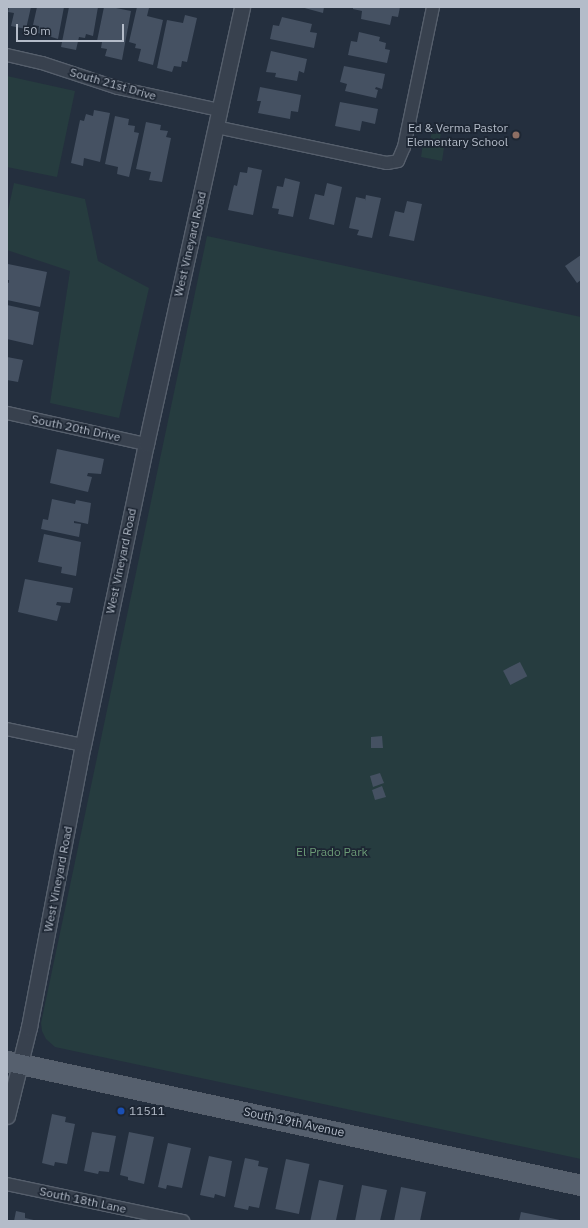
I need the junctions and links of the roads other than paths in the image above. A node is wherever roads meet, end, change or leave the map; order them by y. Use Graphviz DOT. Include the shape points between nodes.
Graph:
graph roads {
  1 [pos="242,7"];
  2 [pos="433,7"];
  3 [pos="7,56"];
  4 [pos="220,110"];
  5 [pos="216,127"];
  6 [pos="7,413"];
  7 [pos="146,444"];
  8 [pos="7,729"];
  9 [pos="83,745"];
  10 [pos="14,1062"];
  11 [pos="7,1116"];
  12 [pos="7,1184"];
  13 [pos="581,1184"];
  14 [pos="183,1221"];
  1 -- 4 [label="street, West Vineyard Road"];
  2 -- 5 [label="street" via="404,148 398,161 387,163"];
  3 -- 4 [label="street, South 21st Drive" via="42,63 118,88"];
  4 -- 5 [label="street, West Vineyard Road"];
  5 -- 7 [label="street, West Vineyard Road"];
  6 -- 7 [label="street, South 20th Drive"];
  7 -- 9 [label="street, West Vineyard Road"];
  8 -- 9 [label="street"];
  9 -- 10 [label="street, West Vineyard Road"];
  10 -- 11 [label="street, West Vineyard Road"];
  10 -- 13 [label="main road, South 19th Avenue"];
  12 -- 14 [label="street, South 18th Lane"];
}
